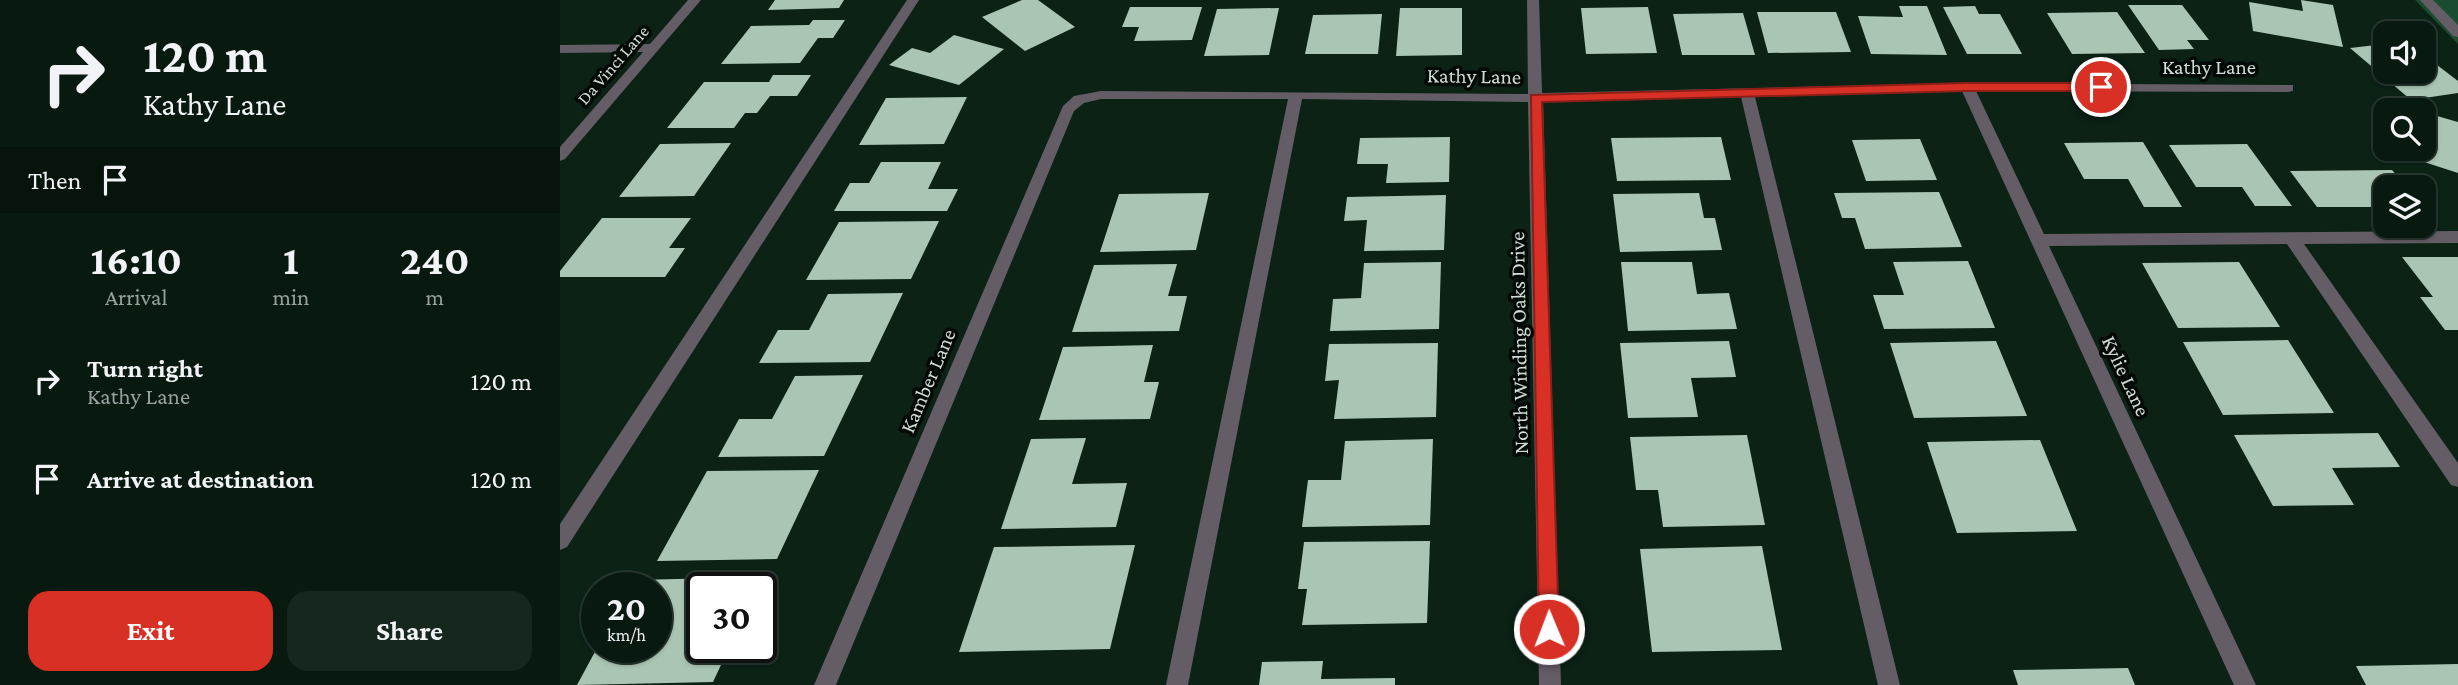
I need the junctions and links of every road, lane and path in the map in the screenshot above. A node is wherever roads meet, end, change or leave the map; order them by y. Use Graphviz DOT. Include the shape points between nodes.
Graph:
graph roads {
  1 [pos="695,0"];
  2 [pos="913,0"];
  3 [pos="1533,0"];
  4 [pos="2426,0"];
  5 [pos="2458,33"];
  6 [pos="560,48"];
  7 [pos="653,48"];
  8 [pos="1966,87"];
  9 [pos="2288,88"];
  10 [pos="1747,93"];
  11 [pos="1296,95"];
  12 [pos="1535,98"];
  13 [pos="1079,99"];
  14 [pos="560,156"];
  15 [pos="2458,237"];
  16 [pos="2291,238"];
  17 [pos="2038,240"];
  18 [pos="2458,479"];
  19 [pos="560,541"];
  20 [pos="824,685"];
  21 [pos="1177,685"];
  22 [pos="1550,685"];
  23 [pos="1889,685"];
  24 [pos="2245,685"];
  1 -- 7 [label="street, Da Vinci Lane"];
  2 -- 19 [label="street"];
  3 -- 12 [label="street, North Winding Oaks Drive"];
  4 -- 5 [label="street"];
  6 -- 7 [label="street"];
  7 -- 14 [label="street, Da Vinci Lane"];
  8 -- 9 [label="street, Kathy Lane"];
  8 -- 10 [label="street, Kathy Lane"];
  8 -- 17 [label="street, Kylie Lane"];
  10 -- 12 [label="street, Kathy Lane"];
  10 -- 23 [label="street"];
  11 -- 12 [label="street, Kathy Lane"];
  11 -- 13 [label="street, Kathy Lane" via="1101,95"];
  11 -- 21 [label="street"];
  12 -- 22 [label="street, North Winding Oaks Drive"];
  13 -- 20 [label="street, Kamber Lane" via="1068,109"];
  15 -- 16 [label="street"];
  16 -- 17 [label="street"];
  16 -- 18 [label="street"];
  17 -- 24 [label="street, Kylie Lane"];
}
